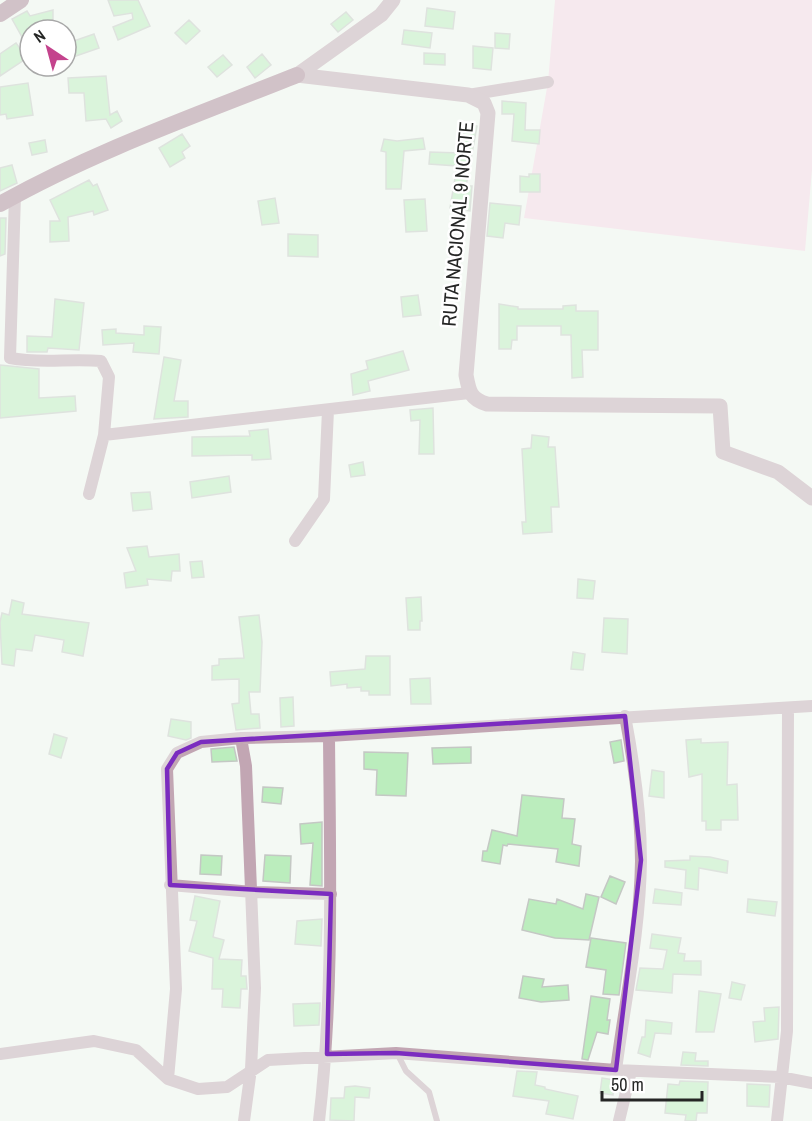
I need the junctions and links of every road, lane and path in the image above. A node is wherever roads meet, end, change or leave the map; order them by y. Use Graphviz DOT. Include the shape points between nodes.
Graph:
graph roads {
  1 [pos="21,0"];
  2 [pos="393,0"];
  3 [pos="0,14"];
  4 [pos="297,75"];
  5 [pos="548,82"];
  6 [pos="468,95"];
  7 [pos="15,195"];
  8 [pos="0,204"];
  9 [pos="469,393"];
  10 [pos="328,410"];
  11 [pos="104,435"];
  12 [pos="90,494"];
  13 [pos="812,498"];
  14 [pos="295,542"];
  15 [pos="812,706"];
  16 [pos="788,708"];
  17 [pos="625,716"];
  18 [pos="329,736"];
  19 [pos="241,738"];
  20 [pos="170,885"];
  21 [pos="253,892"];
  22 [pos="331,894"];
  23 [pos="396,1053"];
  24 [pos="0,1054"];
  25 [pos="327,1054"];
  26 [pos="251,1069"];
  27 [pos="616,1070"];
  28 [pos="631,1071"];
  29 [pos="780,1077"];
  30 [pos="168,1079"];
  31 [pos="812,1083"];
  32 [pos="244,1121"];
  33 [pos="319,1121"];
  34 [pos="437,1121"];
  35 [pos="619,1121"];
  36 [pos="777,1121"];
  1 -- 3 [label="main road"];
  2 -- 4 [label="street" via="381,15"];
  4 -- 6 [label="street, RUTA NACIONAL 9 NORTE"];
  4 -- 7 [label="main road, RUTA NACIONAL 9 NORTE" via="207,109"];
  5 -- 6 [label="street"];
  6 -- 9 [label="street, RUTA NACIONAL 9 NORTE" via="484,103 488,113 466,375"];
  7 -- 8 [label="main road, RUTA NACIONAL 9 NORTE"];
  7 -- 11 [label="street" via="10,358 34,362 101,361 109,377"];
  9 -- 10 [label="street"];
  9 -- 13 [label="street" via="487,404 720,406 723,452 778,472"];
  10 -- 11 [label="street"];
  10 -- 14 [label="street" via="324,499"];
  11 -- 12 [label="street"];
  15 -- 16 [label="street"];
  16 -- 17 [label="street"];
  16 -- 29 [label="street" via="787,1031"];
  17 -- 18 [label="street"];
  17 -- 27 [label="street" via="633,760 641,860"];
  18 -- 19 [label="street"];
  18 -- 22 [label="street"];
  19 -- 20 [label="street" via="201,742 177,753 167,769"];
  19 -- 21 [label="street"];
  20 -- 21 [label="street"];
  20 -- 30 [label="street" via="176,989"];
  21 -- 22 [label="street"];
  21 -- 26 [label="street" via="255,988"];
  22 -- 25 [label="street"];
  23 -- 25 [label="street"];
  23 -- 27 [label="street"];
  23 -- 34 [label="lane" via="406,1071 429,1092"];
  24 -- 30 [label="street" via="94,1041 136,1050"];
  25 -- 26 [label="street" via="268,1060"];
  25 -- 33 [label="street"];
  26 -- 30 [label="street" via="227,1087 198,1089"];
  26 -- 32 [label="street"];
  27 -- 28 [label="street"];
  28 -- 29 [label="street"];
  28 -- 35 [label="street"];
  29 -- 31 [label="street"];
  29 -- 36 [label="street"];
}
